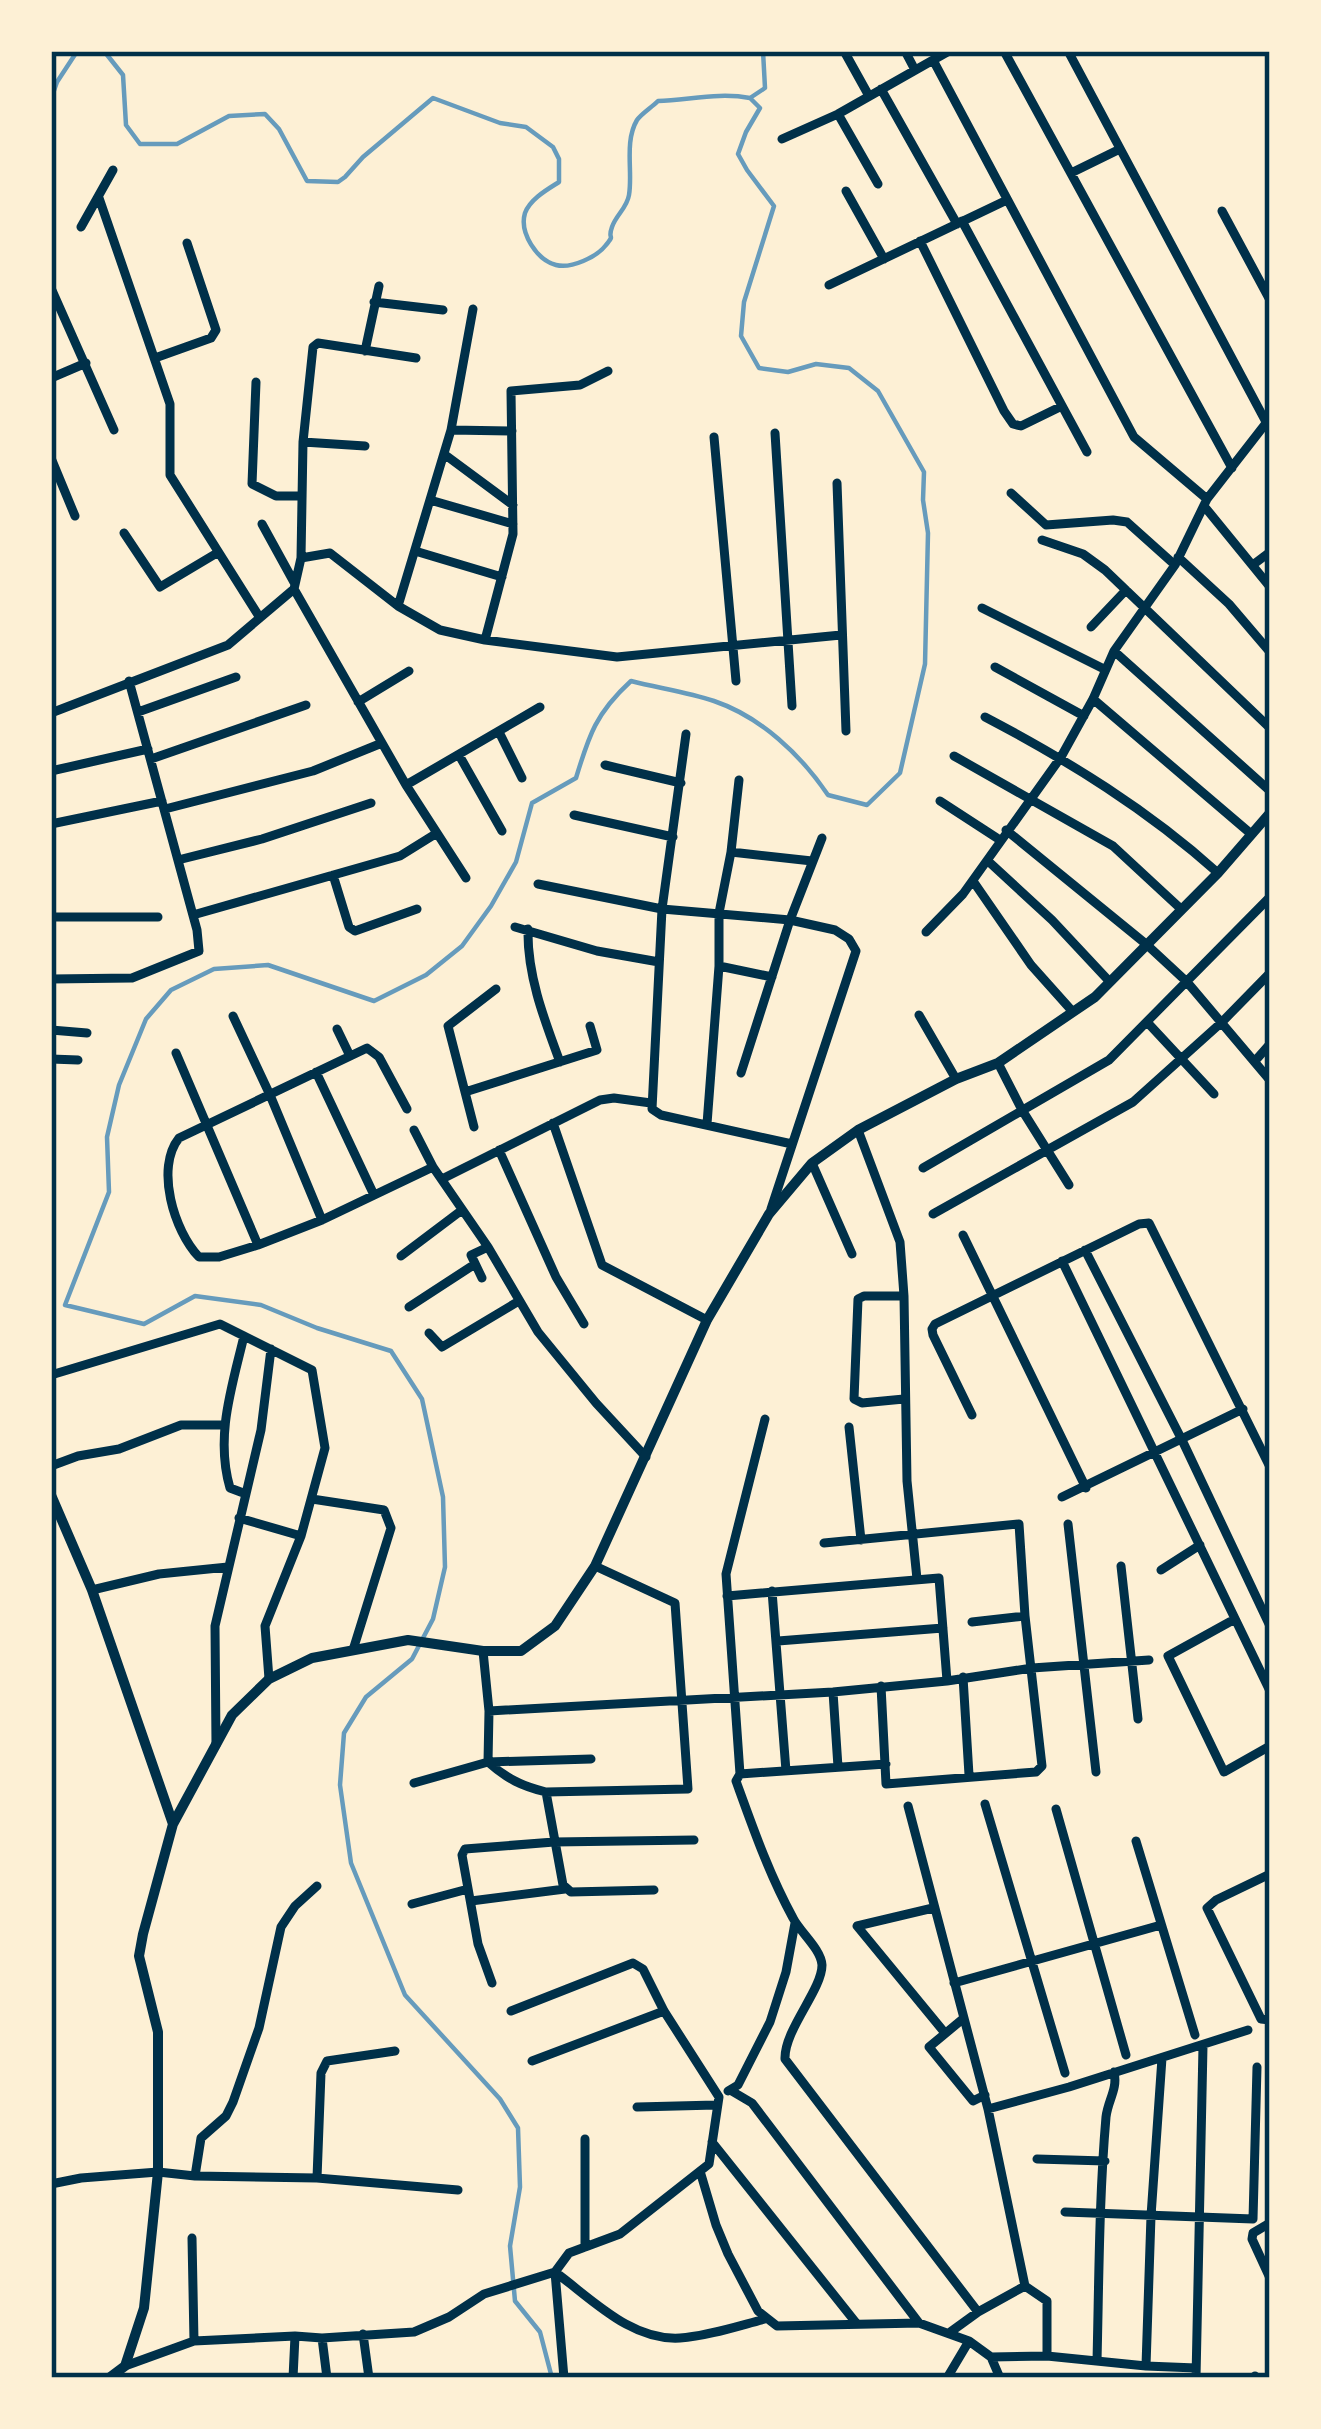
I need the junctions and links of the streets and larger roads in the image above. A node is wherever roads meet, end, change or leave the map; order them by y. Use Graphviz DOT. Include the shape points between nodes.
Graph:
graph roads {
  1 [pos="844,51"];
  2 [pos="904,51"];
  3 [pos="949,51"];
  4 [pos="1004,51"];
  5 [pos="1068,51"];
  6 [pos="933,60"];
  7 [pos="915,70"];
  8 [pos="881,89"];
  9 [pos="869,96"];
  10 [pos="838,114"];
  11 [pos="782,139"];
  12 [pos="1120,149"];
  13 [pos="113,170"];
  14 [pos="1070,173"];
  15 [pos="878,184"];
  16 [pos="846,191"];
  17 [pos="99,198"];
  18 [pos="1007,200"];
  19 [pos="1222,211"];
  20 [pos="959,222"];
  21 [pos="81,227"];
  22 [pos="188,242"];
  23 [pos="920,242"];
  24 [pos="884,259"];
  25 [pos="829,285"];
  26 [pos="379,286"];
  27 [pos="51,288"];
  28 [pos="1270,300"];
  29 [pos="374,302"];
  30 [pos="473,309"];
  31 [pos="443,310"];
  32 [pos="365,351"];
  33 [pos="154,358"];
  34 [pos="416,358"];
  35 [pos="86,363"];
  36 [pos="608,371"];
  37 [pos="51,378"];
  38 [pos="256,382"];
  39 [pos="1062,406"];
  40 [pos="1268,420"];
  41 [pos="114,430"];
  42 [pos="451,430"];
  43 [pos="512,431"];
  44 [pos="775,433"];
  45 [pos="714,437"];
  46 [pos="303,442"];
  47 [pos="365,446"];
  48 [pos="1088,452"];
  49 [pos="444,454"];
  50 [pos="51,458"];
  51 [pos="1232,468"];
  52 [pos="837,483"];
  53 [pos="1011,493"];
  54 [pos="301,496"];
  55 [pos="430,500"];
  56 [pos="1205,503"];
  57 [pos="513,505"];
  58 [pos="75,516"];
  59 [pos="262,524"];
  60 [pos="513,524"];
  61 [pos="124,533"];
  62 [pos="1042,540"];
  63 [pos="415,551"];
  64 [pos="1270,552"];
  65 [pos="218,553"];
  66 [pos="302,558"];
  67 [pos="1177,561"];
  68 [pos="1253,564"];
  69 [pos="502,577"];
  70 [pos="294,587"];
  71 [pos="1270,587"];
  72 [pos="1126,590"];
  73 [pos="398,606"];
  74 [pos="982,608"];
  75 [pos="1145,609"];
  76 [pos="260,618"];
  77 [pos="1091,627"];
  78 [pos="841,635"];
  79 [pos="485,640"];
  80 [pos="787,640"];
  81 [pos="733,646"];
  82 [pos="1114,651"];
  83 [pos="1270,652"];
  84 [pos="995,667"];
  85 [pos="1104,669"];
  86 [pos="409,671"];
  87 [pos="236,677"];
  88 [pos="129,681"];
  89 [pos="736,681"];
  90 [pos="1093,699"];
  91 [pos="358,702"];
  92 [pos="306,705"];
  93 [pos="792,706"];
  94 [pos="540,707"];
  95 [pos="138,712"];
  96 [pos="51,713"];
  97 [pos="1084,716"];
  98 [pos="985,717"];
  99 [pos="1270,728"];
  100 [pos="846,731"];
  101 [pos="499,732"];
  102 [pos="686,734"];
  103 [pos="382,743"];
  104 [pos="150,754"];
  105 [pos="459,755"];
  106 [pos="954,756"];
  107 [pos="1061,757"];
  108 [pos="605,765"];
  109 [pos="51,771"];
  110 [pos="522,778"];
  111 [pos="739,780"];
  112 [pos="681,782"];
  113 [pos="406,785"];
  114 [pos="1270,791"];
  115 [pos="1030,799"];
  116 [pos="940,801"];
  117 [pos="371,803"];
  118 [pos="164,805"];
  119 [pos="1270,813"];
  120 [pos="574,815"];
  121 [pos="51,824"];
  122 [pos="502,831"];
  123 [pos="436,832"];
  124 [pos="1250,833"];
  125 [pos="1003,835"];
  126 [pos="673,837"];
  127 [pos="822,838"];
  128 [pos="730,852"];
  129 [pos="178,860"];
  130 [pos="812,861"];
  131 [pos="988,861"];
  132 [pos="1218,874"];
  133 [pos="333,875"];
  134 [pos="466,878"];
  135 [pos="973,881"];
  136 [pos="538,884"];
  137 [pos="1270,897"];
  138 [pos="417,909"];
  139 [pos="662,909"];
  140 [pos="1181,909"];
  141 [pos="719,914"];
  142 [pos="193,915"];
  143 [pos="51,917"];
  144 [pos="158,917"];
  145 [pos="790,920"];
  146 [pos="514,927"];
  147 [pos="528,929"];
  148 [pos="926,932"];
  149 [pos="1146,944"];
  150 [pos="659,962"];
  151 [pos="719,966"];
  152 [pos="1270,973"];
  153 [pos="772,977"];
  154 [pos="51,979"];
  155 [pos="1109,981"];
  156 [pos="1187,982"];
  157 [pos="496,989"];
  158 [pos="1072,1012"];
  159 [pos="919,1015"];
  160 [pos="233,1016"];
  161 [pos="1147,1022"];
  162 [pos="1222,1022"];
  163 [pos="590,1026"];
  164 [pos="337,1029"];
  165 [pos="51,1030"];
  166 [pos="87,1033"];
  167 [pos="1270,1044"];
  168 [pos="176,1053"];
  169 [pos="350,1056"];
  170 [pos="1182,1058"];
  171 [pos="51,1059"];
  172 [pos="78,1060"];
  173 [pos="1255,1061"];
  174 [pos="560,1062"];
  175 [pos="998,1063"];
  176 [pos="316,1072"];
  177 [pos="740,1073"];
  178 [pos="956,1079"];
  179 [pos="1269,1079"];
  180 [pos="466,1092"];
  181 [pos="1214,1094"];
  182 [pos="270,1095"];
  183 [pos="651,1102"];
  184 [pos="407,1109"];
  185 [pos="1022,1110"];
  186 [pos="553,1123"];
  187 [pos="707,1124"];
  188 [pos="208,1125"];
  189 [pos="473,1127"];
  190 [pos="414,1130"];
  191 [pos="859,1130"];
  192 [pos="792,1144"];
  193 [pos="1047,1148"];
  194 [pos="499,1150"];
  195 [pos="812,1163"];
  196 [pos="433,1167"];
  197 [pos="923,1168"];
  198 [pos="442,1179"];
  199 [pos="1069,1185"];
  200 [pos="374,1196"];
  201 [pos="462,1210"];
  202 [pos="769,1214"];
  203 [pos="933,1214"];
  204 [pos="322,1220"];
  205 [pos="963,1235"];
  206 [pos="258,1245"];
  207 [pos="488,1247"];
  208 [pos="1085,1250"];
  209 [pos="852,1254"];
  210 [pos="401,1256"];
  211 [pos="1062,1261"];
  212 [pos="475,1264"];
  213 [pos="482,1278"];
  214 [pos="992,1295"];
  215 [pos="904,1296"];
  216 [pos="519,1300"];
  217 [pos="410,1307"];
  218 [pos="707,1320"];
  219 [pos="584,1324"];
  220 [pos="429,1333"];
  221 [pos="244,1336"];
  222 [pos="271,1349"];
  223 [pos="51,1376"];
  224 [pos="904,1400"];
  225 [pos="1243,1409"];
  226 [pos="972,1415"];
  227 [pos="765,1419"];
  228 [pos="224,1425"];
  229 [pos="849,1427"];
  230 [pos="1183,1440"];
  231 [pos="1156,1453"];
  232 [pos="646,1457"];
  233 [pos="51,1466"];
  234 [pos="1270,1467"];
  235 [pos="1086,1487"];
  236 [pos="246,1494"];
  237 [pos="51,1495"];
  238 [pos="1062,1497"];
  239 [pos="312,1499"];
  240 [pos="239,1518"];
  241 [pos="1068,1524"];
  242 [pos="914,1535"];
  243 [pos="301,1536"];
  244 [pos="861,1540"];
  245 [pos="824,1544"];
  246 [pos="1200,1546"];
  247 [pos="596,1566"];
  248 [pos="1121,1566"];
  249 [pos="228,1567"];
  250 [pos="1160,1570"];
  251 [pos="917,1579"];
  252 [pos="92,1590"];
  253 [pos="772,1591"];
  254 [pos="727,1596"];
  255 [pos="1025,1616"];
  256 [pos="1235,1619"];
  257 [pos="972,1622"];
  258 [pos="1270,1626"];
  259 [pos="943,1628"];
  260 [pos="778,1641"];
  261 [pos="352,1650"];
  262 [pos="483,1651"];
  263 [pos="1148,1660"];
  264 [pos="1132,1661"];
  265 [pos="1084,1665"];
  266 [pos="1032,1668"];
  267 [pos="962,1677"];
  268 [pos="269,1678"];
  269 [pos="947,1681"];
  270 [pos="881,1686"];
  271 [pos="1270,1691"];
  272 [pos="832,1692"];
  273 [pos="782,1694"];
  274 [pos="735,1695"];
  275 [pos="681,1702"];
  276 [pos="489,1711"];
  277 [pos="1138,1719"];
  278 [pos="216,1745"];
  279 [pos="1270,1746"];
  280 [pos="590,1759"];
  281 [pos="488,1762"];
  282 [pos="886,1764"];
  283 [pos="838,1767"];
  284 [pos="786,1771"];
  285 [pos="1096,1772"];
  286 [pos="740,1774"];
  287 [pos="969,1775"];
  288 [pos="414,1783"];
  289 [pos="688,1789"];
  290 [pos="703,1789"];
  291 [pos="546,1792"];
  292 [pos="985,1804"];
  293 [pos="908,1806"];
  294 [pos="1056,1809"];
  295 [pos="173,1824"];
  296 [pos="694,1840"];
  297 [pos="1136,1841"];
  298 [pos="554,1842"];
  299 [pos="1270,1874"];
  300 [pos="317,1886"];
  301 [pos="565,1889"];
  302 [pos="654,1890"];
  303 [pos="469,1895"];
  304 [pos="412,1904"];
  305 [pos="933,1908"];
  306 [pos="796,1923"];
  307 [pos="1161,1925"];
  308 [pos="1095,1944"];
  309 [pos="1031,1961"];
  310 [pos="954,1982"];
  311 [pos="492,1983"];
  312 [pos="511,2011"];
  313 [pos="664,2011"];
  314 [pos="964,2018"];
  315 [pos="1270,2020"];
  316 [pos="1248,2030"];
  317 [pos="945,2033"];
  318 [pos="1195,2035"];
  319 [pos="1203,2046"];
  320 [pos="395,2050"];
  321 [pos="1126,2055"];
  322 [pos="1162,2058"];
  323 [pos="532,2061"];
  324 [pos="1257,2067"];
  325 [pos="1114,2072"];
  326 [pos="1065,2073"];
  327 [pos="730,2090"];
  328 [pos="985,2096"];
  329 [pos="717,2101"];
  330 [pos="637,2107"];
  331 [pos="988,2109"];
  332 [pos="585,2139"];
  333 [pos="712,2142"];
  334 [pos="1037,2159"];
  335 [pos="1105,2161"];
  336 [pos="700,2170"];
  337 [pos="158,2172"];
  338 [pos="195,2176"];
  339 [pos="317,2178"];
  340 [pos="51,2184"];
  341 [pos="458,2190"];
  342 [pos="1065,2212"];
  343 [pos="1100,2214"];
  344 [pos="1151,2216"];
  345 [pos="1202,2217"];
  346 [pos="1270,2223"];
  347 [pos="192,2238"];
  348 [pos="585,2247"];
  349 [pos="549,2273"];
  350 [pos="1270,2278"];
  351 [pos="1025,2286"];
  352 [pos="978,2312"];
  353 [pos="765,2319"];
  354 [pos="919,2323"];
  355 [pos="857,2324"];
  356 [pos="949,2333"];
  357 [pos="363,2334"];
  358 [pos="296,2336"];
  359 [pos="322,2338"];
  360 [pos="194,2341"];
  361 [pos="970,2341"];
  362 [pos="1047,2356"];
  363 [pos="991,2357"];
  364 [pos="1074,2360"];
  365 [pos="1097,2361"];
  366 [pos="125,2366"];
  367 [pos="1146,2366"];
  368 [pos="1196,2373"];
  369 [pos="109,2378"];
  370 [pos="293,2378"];
  371 [pos="327,2378"];
  372 [pos="369,2378"];
  373 [pos="564,2378"];
  374 [pos="946,2378"];
  375 [pos="1000,2378"];
  376 [pos="1079,2378"];
  1 -- 9 [label="street"];
  2 -- 7 [label="street"];
  3 -- 6 [label="street"];
  4 -- 14 [label="street"];
  5 -- 12 [label="street"];
  6 -- 7 [label="street"];
  6 -- 18 [label="street"];
  7 -- 8 [label="street"];
  8 -- 9 [label="street"];
  8 -- 20 [label="street"];
  9 -- 10 [label="street"];
  10 -- 11 [label="street"];
  10 -- 15 [label="street"];
  12 -- 14 [label="street"];
  12 -- 40 [label="street"];
  13 -- 17 [label="street"];
  14 -- 51 [label="street"];
  16 -- 24 [label="street"];
  17 -- 21 [label="street"];
  17 -- 33 [label="street"];
  18 -- 20 [label="street"];
  18 -- 56 [label="street" via="1134,437"];
  19 -- 28 [label="street"];
  20 -- 23 [label="street"];
  20 -- 39 [label="street"];
  22 -- 33 [label="street" via="216,330"];
  23 -- 24 [label="street"];
  23 -- 39 [label="street" via="1013,424"];
  24 -- 25 [label="street"];
  26 -- 29 [label="street"];
  27 -- 35 [label="street"];
  29 -- 31 [label="street"];
  29 -- 32 [label="street"];
  30 -- 42 [label="street"];
  32 -- 34 [label="street"];
  32 -- 46 [label="street" via="313,347"];
  33 -- 65 [label="street" via="170,404 170,475"];
  35 -- 37 [label="street"];
  35 -- 41 [label="street"];
  36 -- 43 [label="street" via="580,385 511,391"];
  38 -- 54 [label="street" via="252,484"];
  39 -- 48 [label="street"];
  40 -- 51 [label="street"];
  42 -- 43 [label="street"];
  42 -- 49 [label="street"];
  43 -- 57 [label="street"];
  44 -- 80 [label="street"];
  45 -- 81 [label="street"];
  46 -- 47 [label="street"];
  46 -- 54 [label="street"];
  49 -- 55 [label="street"];
  49 -- 57 [label="street"];
  50 -- 58 [label="street"];
  51 -- 56 [label="street"];
  52 -- 78 [label="street"];
  53 -- 67 [label="street" via="1046,525 1127,522"];
  54 -- 66 [label="street"];
  55 -- 60 [label="street"];
  55 -- 63 [label="street"];
  56 -- 67 [label="street"];
  56 -- 68 [label="street"];
  57 -- 60 [label="street"];
  59 -- 70 [label="street"];
  60 -- 69 [label="street"];
  61 -- 65 [label="street" via="160,587"];
  62 -- 72 [label="street" via="1095,561"];
  63 -- 69 [label="street"];
  63 -- 73 [label="street"];
  64 -- 68 [label="street"];
  65 -- 76 [label="street"];
  66 -- 70 [label="street"];
  66 -- 73 [label="street" via="330,553"];
  67 -- 75 [label="street"];
  67 -- 83 [label="street"];
  68 -- 71 [label="street"];
  69 -- 79 [label="street"];
  70 -- 76 [label="street"];
  70 -- 91 [label="street"];
  72 -- 75 [label="street"];
  72 -- 77 [label="street"];
  73 -- 79 [label="street" via="440,630"];
  74 -- 85 [label="street"];
  75 -- 82 [label="street"];
  75 -- 99 [label="street"];
  76 -- 88 [label="street" via="228,645"];
  78 -- 80 [label="street"];
  78 -- 100 [label="street"];
  79 -- 81 [label="street" via="617,657"];
  80 -- 81 [label="street"];
  80 -- 93 [label="street"];
  81 -- 89 [label="street"];
  82 -- 85 [label="street"];
  82 -- 114 [label="street"];
  84 -- 97 [label="street"];
  85 -- 90 [label="street"];
  86 -- 91 [label="street"];
  87 -- 95 [label="street"];
  88 -- 95 [label="street"];
  88 -- 96 [label="street"];
  90 -- 97 [label="street"];
  90 -- 124 [label="street"];
  91 -- 103 [label="street"];
  92 -- 104 [label="street"];
  94 -- 101 [label="street"];
  95 -- 104 [label="street"];
  97 -- 107 [label="street"];
  98 -- 107 [label="street"];
  101 -- 105 [label="street"];
  101 -- 110 [label="street"];
  102 -- 112 [label="street"];
  103 -- 113 [label="street"];
  103 -- 118 [label="street" via="313,771"];
  104 -- 109 [label="street"];
  104 -- 118 [label="street"];
  105 -- 113 [label="street"];
  105 -- 122 [label="street"];
  106 -- 115 [label="street"];
  107 -- 115 [label="street"];
  107 -- 132 [label="street"];
  108 -- 112 [label="street"];
  111 -- 128 [label="street"];
  112 -- 126 [label="street"];
  113 -- 123 [label="street"];
  115 -- 125 [label="street"];
  115 -- 140 [label="street" via="1113,846"];
  116 -- 125 [label="street"];
  117 -- 129 [label="street"];
  118 -- 121 [label="street"];
  118 -- 129 [label="street"];
  119 -- 124 [label="street"];
  120 -- 126 [label="street"];
  123 -- 133 [label="street" via="400,856"];
  123 -- 134 [label="street"];
  124 -- 132 [label="street"];
  125 -- 131 [label="street"];
  125 -- 149 [label="street"];
  126 -- 139 [label="street"];
  127 -- 130 [label="street"];
  128 -- 130 [label="street"];
  128 -- 141 [label="street"];
  129 -- 142 [label="street"];
  130 -- 145 [label="street"];
  131 -- 135 [label="street"];
  131 -- 155 [label="street"];
  132 -- 140 [label="street"];
  133 -- 138 [label="street" via="355,931"];
  133 -- 142 [label="street"];
  135 -- 148 [label="street"];
  135 -- 158 [label="street"];
  136 -- 139 [label="street"];
  137 -- 156 [label="street"];
  139 -- 141 [label="street"];
  139 -- 150 [label="street"];
  140 -- 149 [label="street"];
  141 -- 145 [label="street"];
  141 -- 151 [label="street"];
  142 -- 154 [label="street" via="197,954 133,978"];
  143 -- 144 [label="street"];
  145 -- 153 [label="street"];
  145 -- 192 [label="street" via="835,930 856,951"];
  146 -- 147 [label="street"];
  147 -- 150 [label="street"];
  147 -- 174 [label="street" via="528,958"];
  149 -- 155 [label="street"];
  149 -- 156 [label="street"];
  150 -- 183 [label="street"];
  151 -- 153 [label="street"];
  151 -- 187 [label="street"];
  152 -- 162 [label="street"];
  153 -- 177 [label="street"];
  155 -- 158 [label="street"];
  156 -- 161 [label="street"];
  156 -- 162 [label="street"];
  157 -- 180 [label="street" via="448,1026"];
  158 -- 175 [label="street"];
  159 -- 178 [label="street"];
  160 -- 182 [label="street"];
  161 -- 170 [label="street"];
  161 -- 185 [label="street" via="1108,1060"];
  162 -- 170 [label="street"];
  162 -- 173 [label="street"];
  163 -- 174 [label="street" via="597,1050"];
  164 -- 169 [label="street"];
  165 -- 166 [label="street"];
  167 -- 173 [label="street"];
  168 -- 188 [label="street"];
  169 -- 176 [label="street"];
  169 -- 184 [label="street" via="374,1051"];
  170 -- 181 [label="street"];
  170 -- 193 [label="street" via="1133,1102"];
  171 -- 172 [label="street"];
  173 -- 179 [label="street"];
  174 -- 180 [label="street"];
  175 -- 178 [label="street"];
  175 -- 185 [label="street"];
  176 -- 182 [label="street"];
  176 -- 200 [label="street"];
  178 -- 191 [label="street"];
  180 -- 189 [label="street"];
  182 -- 188 [label="street"];
  182 -- 204 [label="street"];
  183 -- 186 [label="street" via="600,1100"];
  183 -- 187 [label="street" via="656,1113"];
  185 -- 193 [label="street"];
  185 -- 197 [label="street"];
  186 -- 194 [label="street"];
  186 -- 218 [label="street" via="602,1265"];
  187 -- 192 [label="street"];
  188 -- 206 [label="street"];
  188 -- 206 [label="street" via="169,1150 167,1184 190,1247 200,1257 219,1257"];
  190 -- 196 [label="street"];
  191 -- 195 [label="street"];
  191 -- 215 [label="street" via="900,1242"];
  192 -- 202 [label="street"];
  193 -- 199 [label="street"];
  193 -- 203 [label="street"];
  194 -- 198 [label="street"];
  194 -- 219 [label="street"];
  195 -- 202 [label="street"];
  195 -- 209 [label="street"];
  196 -- 198 [label="street"];
  196 -- 200 [label="street"];
  198 -- 201 [label="street"];
  200 -- 204 [label="street"];
  201 -- 207 [label="street"];
  201 -- 210 [label="street"];
  202 -- 218 [label="street"];
  204 -- 206 [label="street"];
  205 -- 214 [label="street"];
  207 -- 212 [label="street" via="471,1255"];
  207 -- 216 [label="street"];
  208 -- 211 [label="street"];
  208 -- 225 [label="street" via="1149,1223"];
  208 -- 230 [label="street"];
  211 -- 214 [label="street"];
  211 -- 231 [label="street"];
  212 -- 213 [label="street"];
  212 -- 217 [label="street"];
  214 -- 226 [label="street" via="932,1329"];
  214 -- 235 [label="street"];
  215 -- 224 [label="street"];
  215 -- 224 [label="street" via="858,1300 854,1399"];
  216 -- 220 [label="street" via="442,1347"];
  216 -- 232 [label="street"];
  218 -- 232 [label="street"];
  221 -- 222 [label="street"];
  221 -- 223 [label="street" via="220,1324"];
  221 -- 228 [label="street"];
  222 -- 236 [label="street"];
  222 -- 239 [label="street" via="312,1370 325,1448"];
  224 -- 242 [label="street"];
  225 -- 230 [label="street"];
  225 -- 234 [label="street"];
  227 -- 254 [label="street" via="725,1574"];
  228 -- 233 [label="street" via="182,1425"];
  228 -- 236 [label="street" via="229,1484"];
  229 -- 244 [label="street"];
  230 -- 231 [label="street"];
  230 -- 258 [label="street"];
  231 -- 235 [label="street"];
  231 -- 246 [label="street"];
  232 -- 247 [label="street"];
  235 -- 238 [label="street"];
  236 -- 240 [label="street"];
  237 -- 252 [label="street"];
  239 -- 243 [label="street"];
  239 -- 261 [label="street" via="385,1510 391,1528"];
  240 -- 243 [label="street"];
  240 -- 249 [label="street"];
  241 -- 265 [label="street"];
  242 -- 244 [label="street"];
  242 -- 251 [label="street"];
  242 -- 255 [label="street" via="1018,1525"];
  243 -- 268 [label="street" via="265,1626"];
  244 -- 245 [label="street"];
  246 -- 250 [label="street"];
  246 -- 256 [label="street"];
  247 -- 262 [label="street" via="555,1626 521,1651"];
  247 -- 275 [label="street" via="675,1603"];
  248 -- 264 [label="street"];
  249 -- 252 [label="street"];
  249 -- 278 [label="street" via="215,1626"];
  251 -- 253 [label="street"];
  251 -- 259 [label="street" via="940,1580"];
  252 -- 295 [label="street"];
  253 -- 254 [label="street"];
  253 -- 260 [label="street"];
  254 -- 274 [label="street"];
  255 -- 257 [label="street"];
  255 -- 266 [label="street"];
  256 -- 271 [label="street"];
  256 -- 279 [label="street" via="1168,1656 1224,1772"];
  259 -- 260 [label="street"];
  259 -- 269 [label="street"];
  260 -- 273 [label="street"];
  261 -- 262 [label="street" via="408,1640"];
  261 -- 268 [label="street"];
  262 -- 276 [label="street"];
  263 -- 264 [label="street"];
  264 -- 265 [label="street"];
  264 -- 277 [label="street"];
  265 -- 266 [label="street"];
  265 -- 285 [label="street"];
  266 -- 267 [label="street"];
  266 -- 287 [label="street" via="1042,1766"];
  267 -- 269 [label="street"];
  267 -- 287 [label="street"];
  268 -- 278 [label="street" via="232,1714"];
  269 -- 270 [label="street"];
  270 -- 272 [label="street"];
  270 -- 282 [label="street"];
  272 -- 273 [label="street"];
  272 -- 283 [label="street"];
  273 -- 274 [label="street"];
  273 -- 284 [label="street"];
  274 -- 275 [label="street"];
  274 -- 286 [label="street"];
  275 -- 276 [label="street"];
  275 -- 289 [label="street"];
  276 -- 281 [label="street"];
  278 -- 295 [label="street"];
  280 -- 281 [label="street"];
  281 -- 288 [label="street"];
  281 -- 291 [label="street" via="520,1786"];
  282 -- 283 [label="street"];
  282 -- 287 [label="street" via="886,1784"];
  283 -- 284 [label="street"];
  284 -- 286 [label="street"];
  286 -- 306 [label="street" via="760,1849"];
  289 -- 290 [label="street"];
  289 -- 291 [label="street"];
  291 -- 298 [label="street"];
  292 -- 309 [label="street"];
  293 -- 305 [label="street"];
  294 -- 308 [label="street"];
  295 -- 337 [label="street" via="139,1955 158,2032"];
  296 -- 298 [label="street"];
  297 -- 307 [label="street"];
  298 -- 301 [label="street"];
  298 -- 303 [label="street" via="465,1849"];
  299 -- 315 [label="street" via="1207,1908 1261,2019"];
  300 -- 338 [label="street" via="281,1927 259,2027 226,2116 201,2138"];
  301 -- 302 [label="street"];
  301 -- 303 [label="street"];
  303 -- 304 [label="street"];
  303 -- 311 [label="street"];
  305 -- 310 [label="street"];
  305 -- 317 [label="street" via="857,1926"];
  306 -- 327 [label="street" via="770,2022"];
  306 -- 352 [label="street" via="822,1965 784,2059"];
  307 -- 308 [label="street"];
  307 -- 318 [label="street"];
  308 -- 309 [label="street"];
  308 -- 321 [label="street"];
  309 -- 310 [label="street"];
  309 -- 326 [label="street"];
  310 -- 314 [label="street"];
  312 -- 313 [label="street" via="633,1963"];
  313 -- 323 [label="street"];
  313 -- 329 [label="street"];
  314 -- 317 [label="street"];
  314 -- 328 [label="street"];
  316 -- 319 [label="street"];
  317 -- 328 [label="street" via="929,2048 973,2101"];
  319 -- 322 [label="street"];
  319 -- 345 [label="street"];
  320 -- 339 [label="street" via="327,2061"];
  322 -- 325 [label="street"];
  322 -- 344 [label="street"];
  324 -- 345 [label="street" via="1252,2219"];
  325 -- 331 [label="street"];
  325 -- 335 [label="street"];
  327 -- 329 [label="street"];
  327 -- 354 [label="street" via="752,2103"];
  328 -- 331 [label="street"];
  329 -- 330 [label="street"];
  329 -- 333 [label="street"];
  331 -- 351 [label="street"];
  332 -- 348 [label="street"];
  333 -- 336 [label="street"];
  333 -- 355 [label="street"];
  334 -- 335 [label="street"];
  335 -- 343 [label="street"];
  336 -- 348 [label="street" via="620,2234"];
  336 -- 353 [label="street" via="728,2254"];
  337 -- 338 [label="street"];
  337 -- 340 [label="street"];
  337 -- 366 [label="street" via="144,2308"];
  338 -- 339 [label="street"];
  339 -- 341 [label="street"];
  342 -- 343 [label="street"];
  343 -- 344 [label="street"];
  343 -- 365 [label="street"];
  344 -- 345 [label="street"];
  344 -- 367 [label="street"];
  345 -- 368 [label="street"];
  346 -- 350 [label="street" via="1252,2233"];
  347 -- 360 [label="street"];
  348 -- 349 [label="street"];
  349 -- 353 [label="street" via="654,2337"];
  349 -- 357 [label="street" via="484,2294 414,2332"];
  349 -- 373 [label="street"];
  351 -- 352 [label="street"];
  351 -- 362 [label="street" via="1046,2301"];
  352 -- 356 [label="street"];
  353 -- 355 [label="street" via="777,2326"];
  354 -- 355 [label="street"];
  354 -- 356 [label="street"];
  356 -- 361 [label="street"];
  357 -- 359 [label="street"];
  357 -- 372 [label="street"];
  358 -- 359 [label="street"];
  358 -- 360 [label="street"];
  358 -- 370 [label="street"];
  359 -- 371 [label="street"];
  360 -- 366 [label="street"];
  361 -- 363 [label="street"];
  361 -- 374 [label="street"];
  362 -- 363 [label="street"];
  362 -- 364 [label="street"];
  363 -- 375 [label="street"];
  364 -- 365 [label="street"];
  364 -- 376 [label="street"];
  365 -- 367 [label="street"];
  366 -- 369 [label="street"];
  367 -- 368 [label="street"];
}
